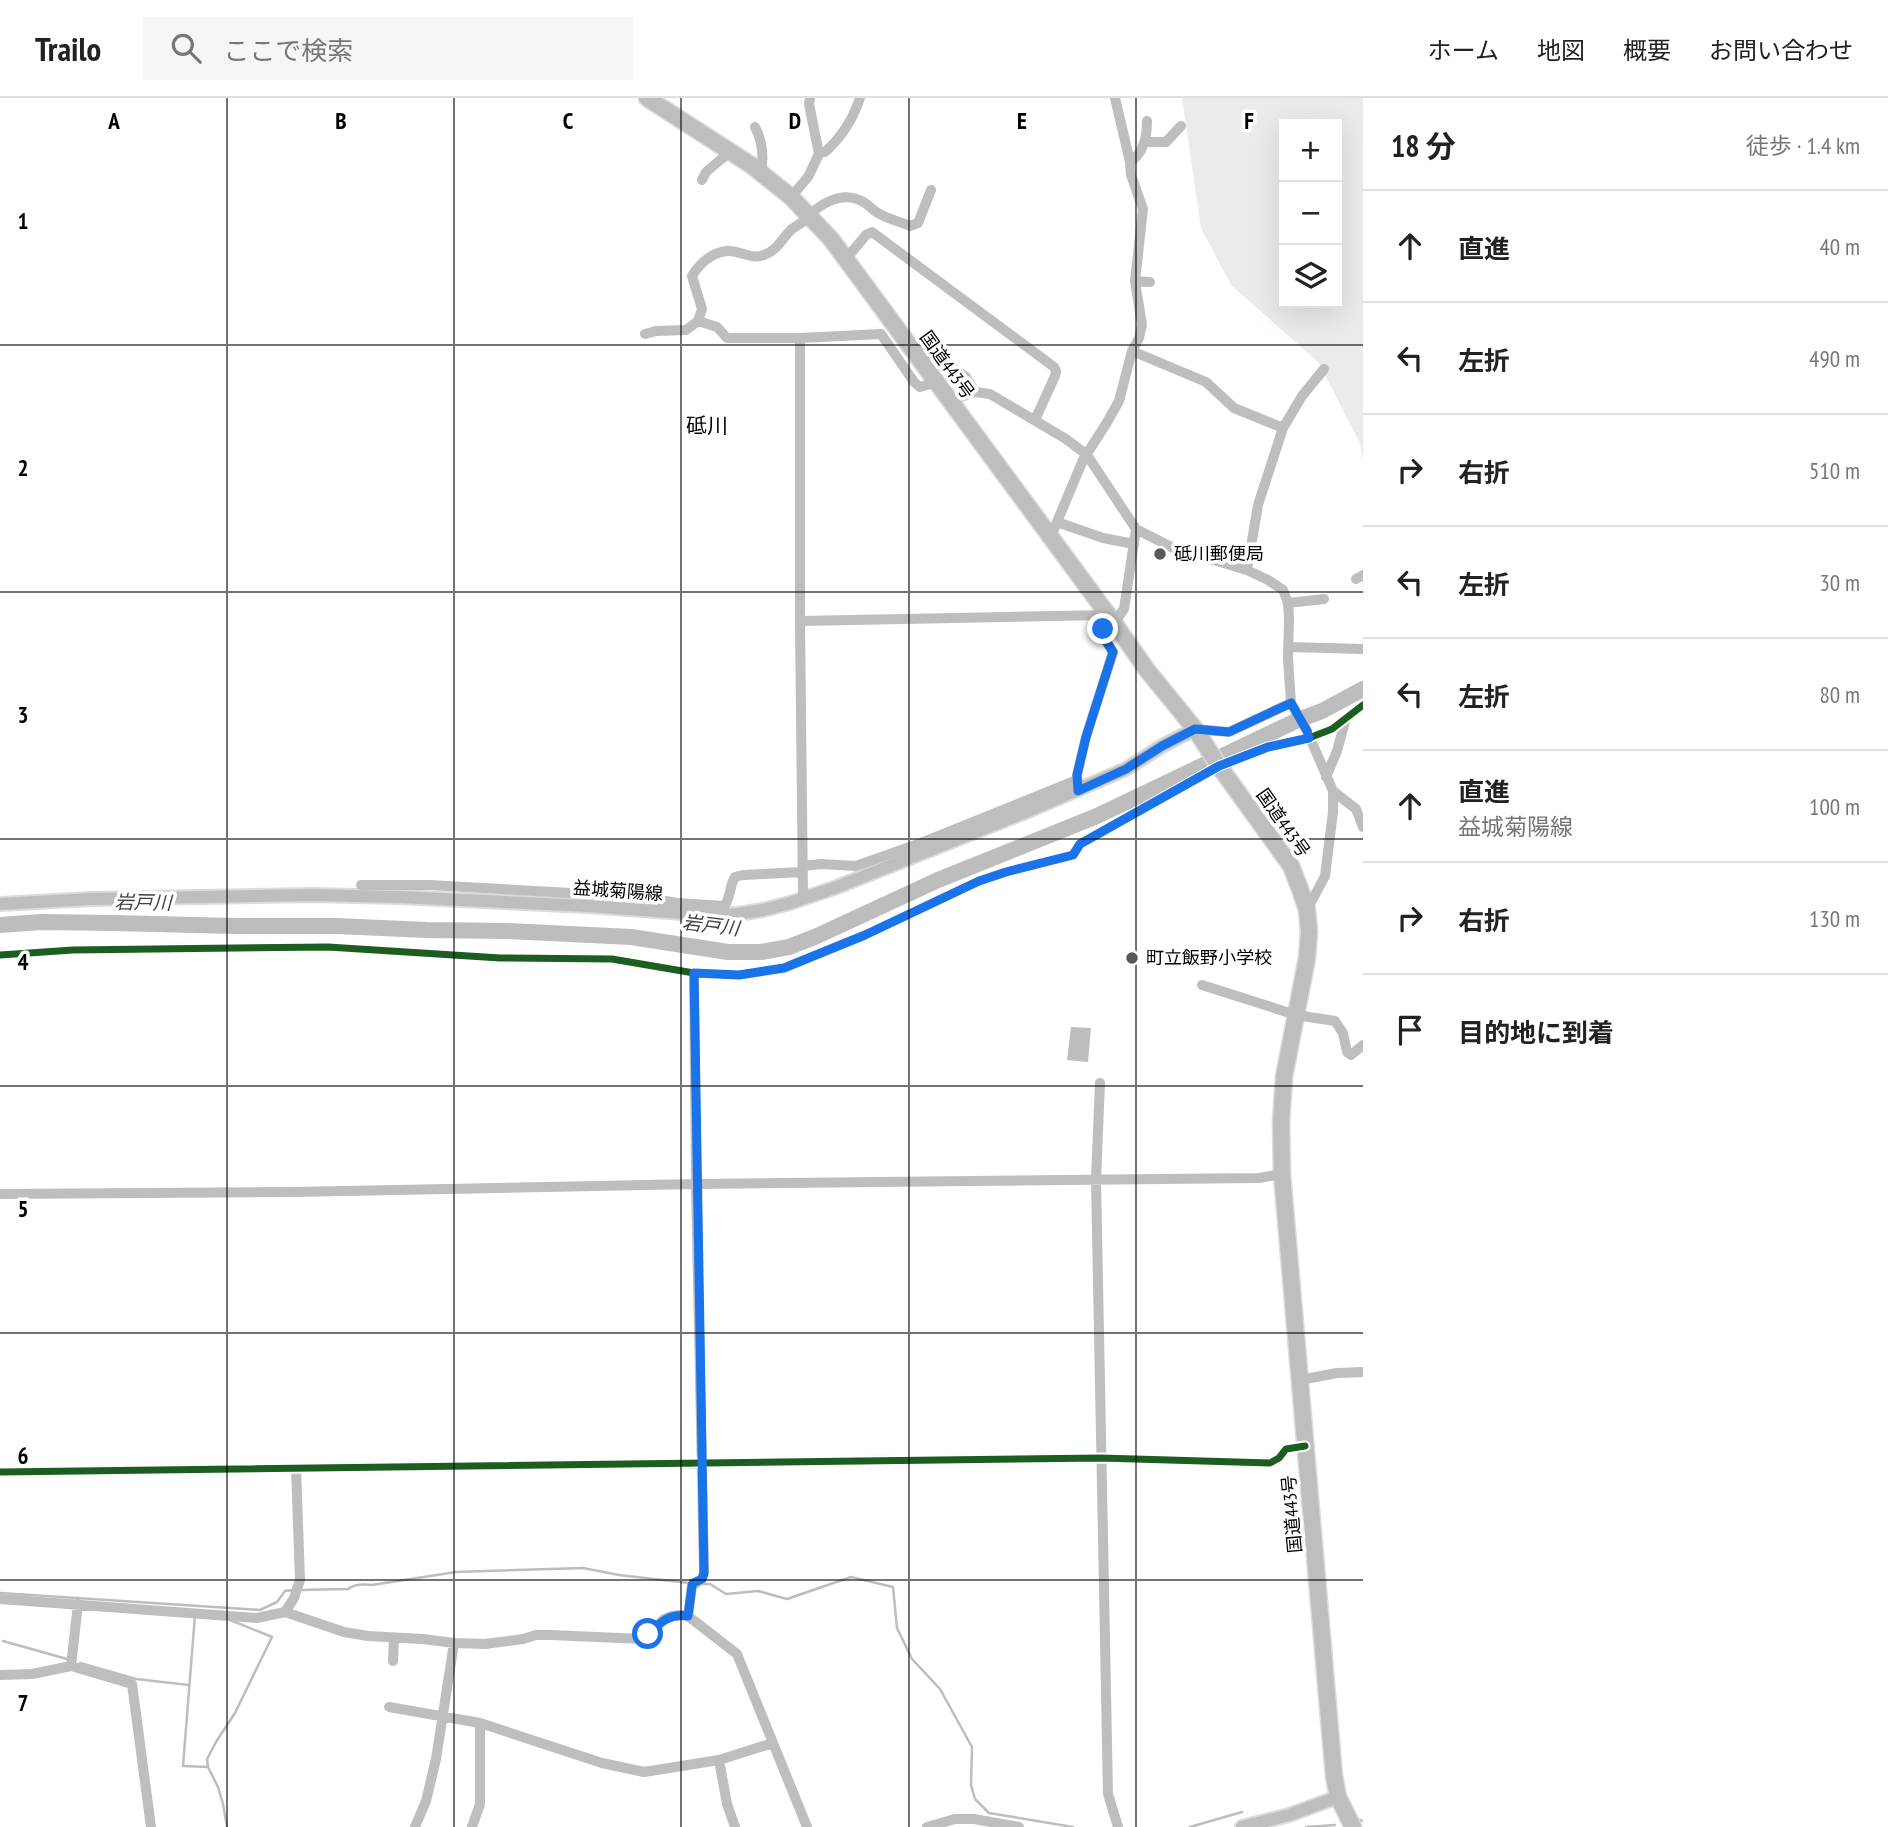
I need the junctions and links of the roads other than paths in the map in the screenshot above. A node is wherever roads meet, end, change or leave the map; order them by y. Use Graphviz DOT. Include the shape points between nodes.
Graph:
graph roads {
  1 [pos="810,98"];
  2 [pos="860,98"];
  3 [pos="1115,98"];
  4 [pos="652,100"];
  5 [pos="1147,121"];
  6 [pos="1181,126"];
  7 [pos="755,127"];
  8 [pos="1146,142"];
  9 [pos="732,151"];
  10 [pos="819,152"];
  11 [pos="1129,162"];
  12 [pos="761,173"];
  13 [pos="702,180"];
  14 [pos="931,190"];
  15 [pos="791,197"];
  16 [pos="810,216"];
  17 [pos="846,259"];
  18 [pos="1135,281"];
  19 [pos="1150,282"];
  20 [pos="698,321"];
  21 [pos="645,334"];
  22 [pos="800,338"];
  23 [pos="910,347"];
  24 [pos="1132,351"];
  25 [pos="1324,369"];
  26 [pos="936,382"];
  27 [pos="975,392"];
  28 [pos="949,401"];
  29 [pos="1035,420"];
  30 [pos="1283,428"];
  31 [pos="1087,455"];
  32 [pos="1053,529"];
  33 [pos="1136,529"];
  34 [pos="1134,544"];
  35 [pos="1247,570"];
  36 [pos="1324,598"];
  37 [pos="1288,603"];
  38 [pos="1110,618"];
  39 [pos="800,621"];
  40 [pos="1288,647"];
  41 [pos="1363,649"];
  42 [pos="1291,703"];
  43 [pos="1363,705"];
  44 [pos="1346,718"];
  45 [pos="1198,734"];
  46 [pos="1308,734"];
  47 [pos="1219,766"];
  48 [pos="1326,777"];
  49 [pos="1078,785"];
  50 [pos="1333,791"];
  51 [pos="1363,827"];
  52 [pos="803,869"];
  53 [pos="361,885"];
  54 [pos="803,897"];
  55 [pos="0,904"];
  56 [pos="1307,910"];
  57 [pos="0,955"];
  58 [pos="694,973"];
  59 [pos="1202,985"];
  60 [pos="1296,1015"];
  61 [pos="1363,1045"];
  62 [pos="1100,1083"];
  63 [pos="1282,1174"];
  64 [pos="1096,1179"];
  65 [pos="696,1184"];
  66 [pos="0,1194"];
  67 [pos="1363,1372"];
  68 [pos="1300,1380"];
  69 [pos="1305,1446"];
  70 [pos="1101,1458"];
  71 [pos="702,1463"];
  72 [pos="296,1468"];
  73 [pos="0,1472"];
  74 [pos="0,1598"];
  75 [pos="78,1604"];
  76 [pos="285,1612"];
  77 [pos="688,1616"];
  78 [pos="394,1638"];
  79 [pos="454,1643"];
  80 [pos="393,1661"];
  81 [pos="71,1665"];
  82 [pos="0,1675"];
  83 [pos="389,1707"];
  84 [pos="443,1716"];
  85 [pos="480,1723"];
  86 [pos="773,1744"];
  87 [pos="719,1760"];
  88 [pos="1338,1797"];
  89 [pos="150,1827"];
  90 [pos="415,1827"];
  91 [pos="472,1827"];
  92 [pos="735,1827"];
  93 [pos="807,1827"];
  94 [pos="927,1827"];
  95 [pos="1019,1827"];
  96 [pos="1118,1827"];
  97 [pos="1242,1827"];
  98 [pos="1353,1827"];
  1 -- 10 [label="street"];
  2 -- 10 [label="street" via="843,132 825,152"];
  3 -- 11 [label="street"];
  4 -- 9 [label="highway, 国道443号"];
  5 -- 8 [label="street"];
  6 -- 8 [label="street" via="1166,142"];
  7 -- 12 [label="street" via="764,157"];
  8 -- 11 [label="street"];
  9 -- 12 [label="highway, 国道443号"];
  9 -- 13 [label="street"];
  10 -- 15 [label="street"];
  11 -- 18 [label="street" via="1143,209"];
  12 -- 15 [label="highway, 国道443号"];
  14 -- 16 [label="street" via="915,225 876,213 853,197 828,201"];
  15 -- 16 [label="highway, 国道443号"];
  16 -- 17 [label="highway, 国道443号"];
  16 -- 20 [label="street" via="762,256 727,251 706,259 692,276 702,309"];
  17 -- 23 [label="highway, 国道443号"];
  17 -- 29 [label="street" via="872,232 1054,366 1055,376"];
  18 -- 19 [label="street"];
  18 -- 24 [label="street" via="1142,325"];
  20 -- 21 [label="street" via="686,330"];
  20 -- 22 [label="street" via="717,327 727,338"];
  22 -- 26 [label="street" via="881,334 914,382 920,387"];
  22 -- 39 [label="street"];
  23 -- 26 [label="highway, 国道443号"];
  23 -- 27 [label="street" via="933,355 966,377"];
  24 -- 30 [label="street" via="1206,382 1234,408"];
  24 -- 31 [label="street" via="1119,401"];
  25 -- 30 [label="street"];
  26 -- 28 [label="highway, 国道443号"];
  27 -- 28 [label="street"];
  27 -- 29 [label="street" via="990,394"];
  28 -- 32 [label="highway, 国道443号"];
  29 -- 31 [label="street"];
  30 -- 35 [label="street" via="1258,505"];
  31 -- 32 [label="street"];
  31 -- 33 [label="street"];
  32 -- 34 [label="street"];
  32 -- 38 [label="highway, 国道443号"];
  33 -- 34 [label="street"];
  33 -- 35 [label="street" via="1172,548"];
  34 -- 38 [label="street" via="1124,609"];
  35 -- 37 [label="street" via="1283,590"];
  36 -- 37 [label="street"];
  37 -- 40 [label="street"];
  38 -- 39 [label="street"];
  38 -- 45 [label="highway, 国道443号"];
  38 -- 49 [label="street" via="1103,629 1112,659 1086,737"];
  39 -- 52 [label="street"];
  40 -- 41 [label="street"];
  40 -- 42 [label="street"];
  42 -- 45 [label="street" via="1229,732"];
  42 -- 46 [label="street"];
  43 -- 44 [label="street"];
  44 -- 46 [label="street" via="1332,729"];
  44 -- 48 [label="street"];
  45 -- 47 [label="highway, 国道443号"];
  45 -- 49 [label="main road, 益城菊陽線" via="1162,746 1126,769"];
  46 -- 47 [label="street"];
  46 -- 48 [label="street"];
  47 -- 56 [label="highway, 国道443号" via="1291,866"];
  47 -- 58 [label="street" via="1080,844 1073,855 979,881 784,968 739,975"];
  48 -- 50 [label="street"];
  49 -- 52 [label="street" via="856,866 821,864"];
  49 -- 54 [label="main road, 益城菊陽線" via="837,887"];
  50 -- 51 [label="street" via="1356,809"];
  50 -- 56 [label="street" via="1325,876"];
  52 -- 53 [label="street" via="735,877 724,906 642,897"];
  52 -- 54 [label="street"];
  54 -- 55 [label="main road, 益城菊陽線" via="763,910 709,915 312,895"];
  56 -- 60 [label="highway, 国道443号" via="1307,958"];
  57 -- 58 [label="street" via="84,949 328,947 500,958 612,959"];
  58 -- 65 [label="street"];
  59 -- 60 [label="street"];
  60 -- 61 [label="street" via="1335,1021 1351,1055"];
  60 -- 63 [label="highway, 国道443号" via="1284,1077"];
  62 -- 64 [label="street"];
  63 -- 64 [label="street"];
  63 -- 68 [label="highway, 国道443号"];
  64 -- 65 [label="street"];
  64 -- 70 [label="street"];
  65 -- 66 [label="street"];
  65 -- 71 [label="street"];
  67 -- 68 [label="street"];
  68 -- 69 [label="highway, 国道443号"];
  69 -- 70 [label="street" via="1286,1449 1270,1463"];
  69 -- 88 [label="highway, 国道443号"];
  70 -- 71 [label="street"];
  70 -- 96 [label="street" via="1108,1794"];
  71 -- 72 [label="street"];
  71 -- 77 [label="street" via="704,1573 693,1583"];
  72 -- 73 [label="street"];
  72 -- 76 [label="street" via="300,1580"];
  74 -- 75 [label="street"];
  75 -- 76 [label="street" via="257,1618"];
  75 -- 81 [label="street"];
  76 -- 78 [label="street" via="344,1632"];
  77 -- 79 [label="street" via="664,1619 643,1639 543,1635 485,1644"];
  77 -- 86 [label="street" via="737,1654"];
  78 -- 79 [label="street"];
  78 -- 80 [label="street"];
  79 -- 84 [label="street"];
  81 -- 82 [label="street"];
  81 -- 89 [label="street" via="132,1684"];
  83 -- 84 [label="street"];
  84 -- 85 [label="street"];
  84 -- 90 [label="street" via="426,1801"];
  85 -- 87 [label="street" via="645,1772"];
  85 -- 91 [label="street" via="480,1804"];
  86 -- 87 [label="street"];
  86 -- 93 [label="street"];
  87 -- 92 [label="street"];
  88 -- 97 [label="main road"];
  88 -- 98 [label="highway, 国道443号"];
  94 -- 95 [label="street" via="955,1819"];
}
